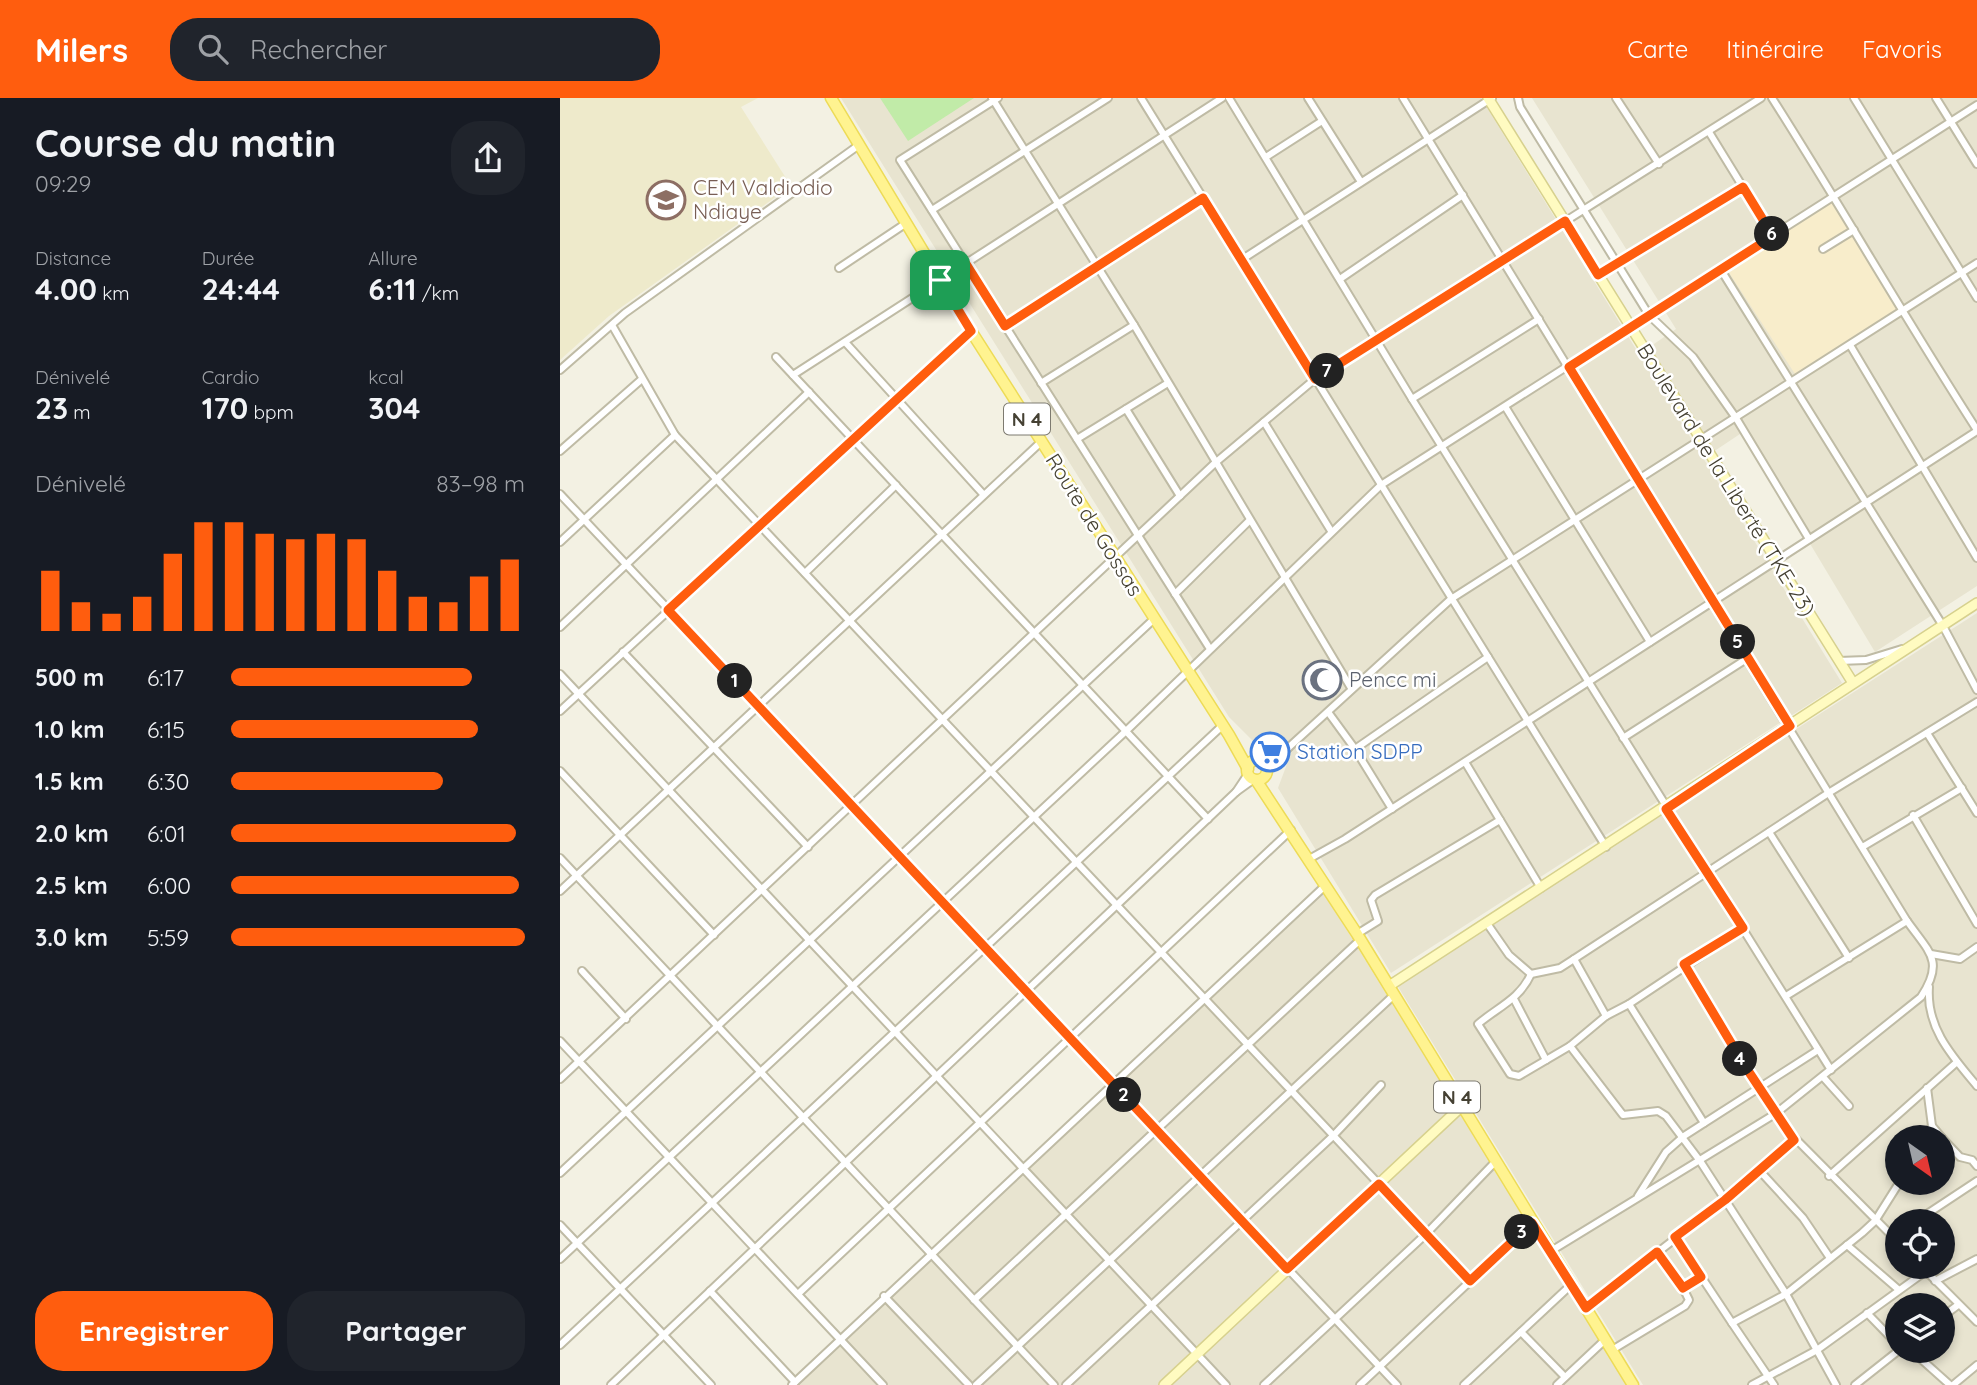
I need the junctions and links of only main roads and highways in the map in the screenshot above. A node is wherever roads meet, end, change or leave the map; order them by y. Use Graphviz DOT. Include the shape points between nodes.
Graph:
graph roads {
  1 [pos="831,98"];
  2 [pos="1633,1385"];
  1 -- 2 [label="main road, Route de Gossas / N 4" via="1041,442 1222,726 1257,771"];
}
